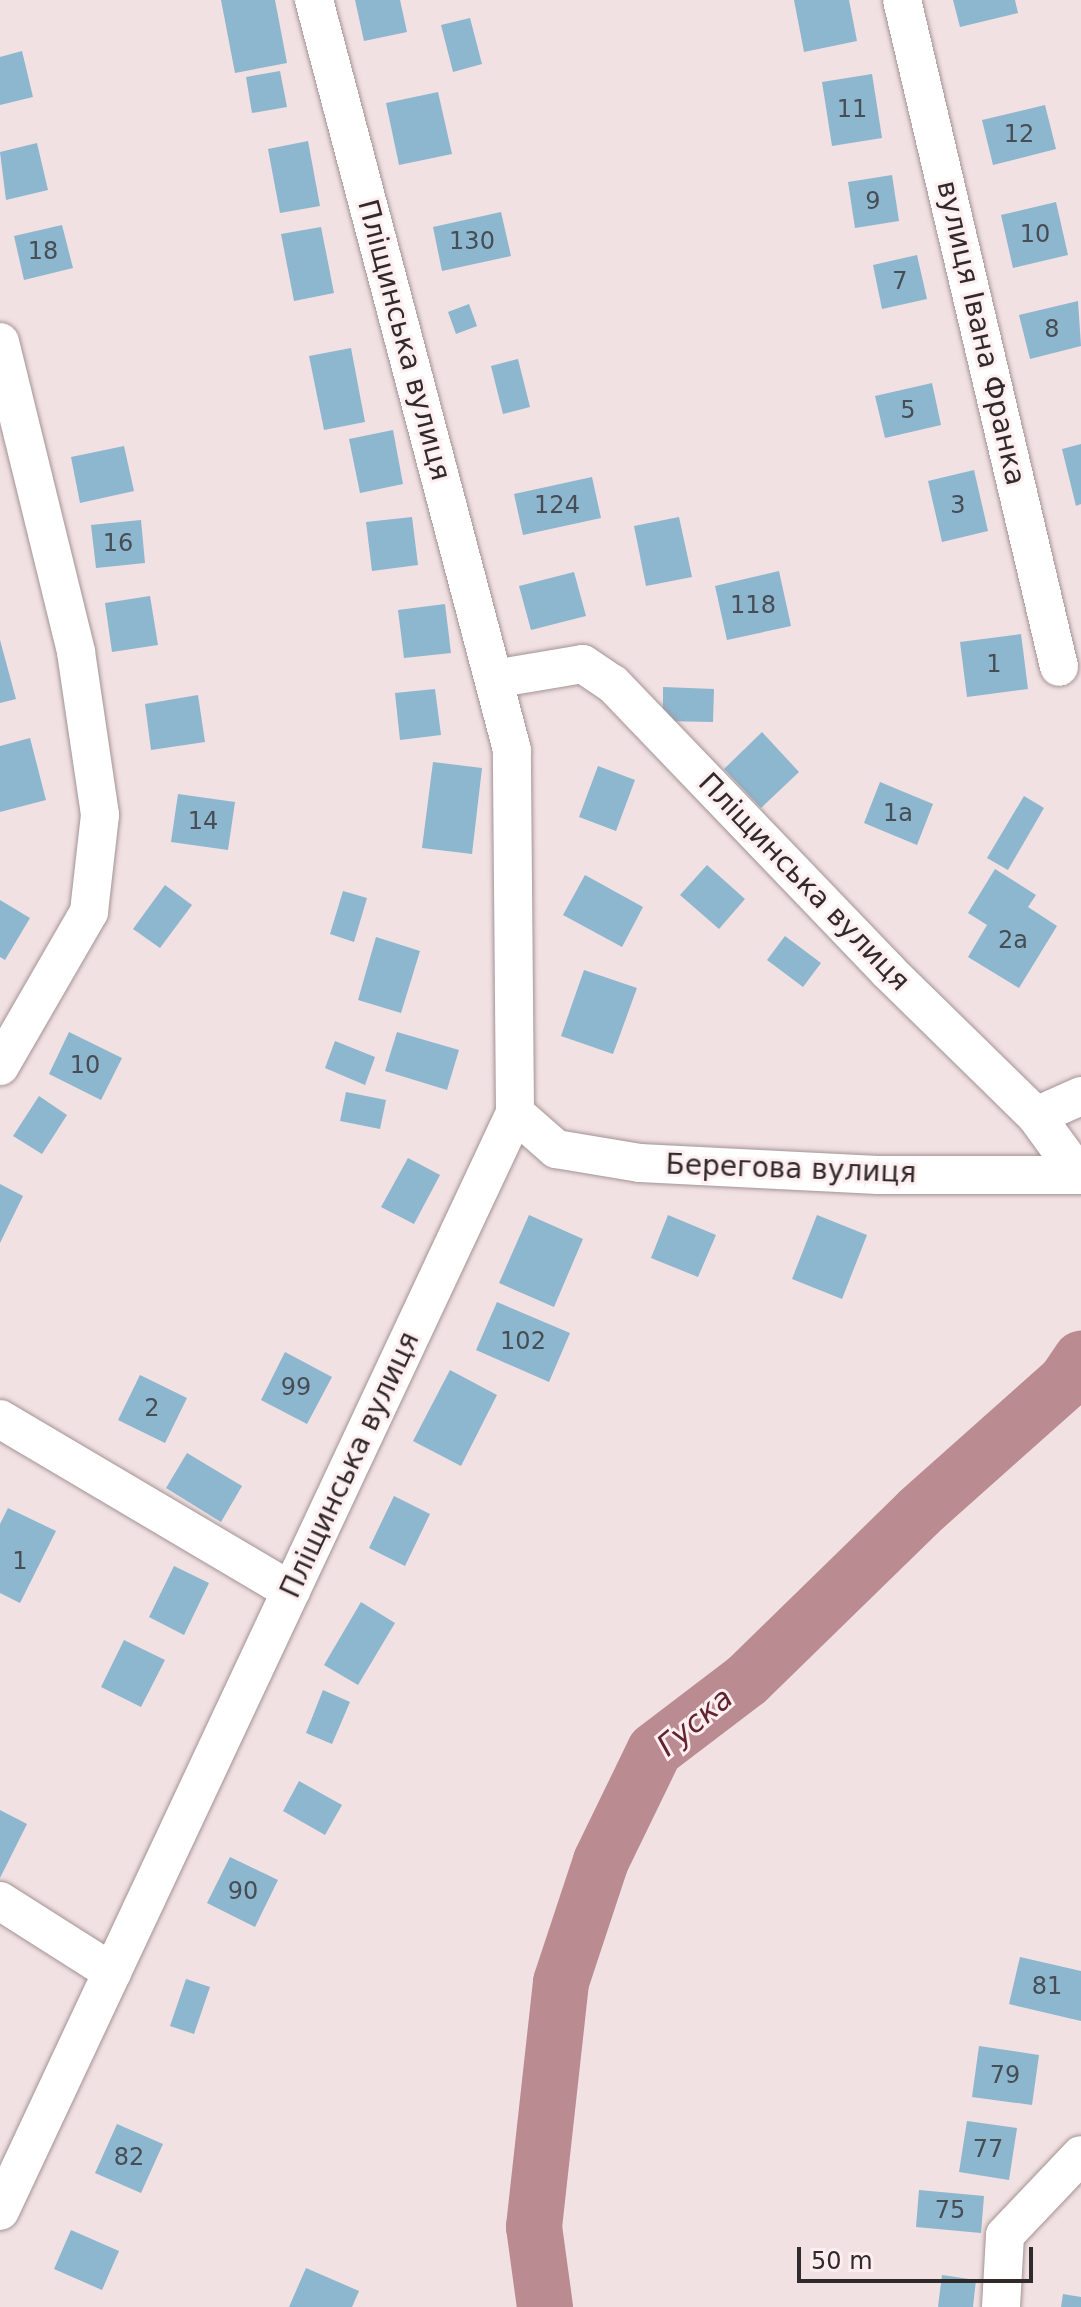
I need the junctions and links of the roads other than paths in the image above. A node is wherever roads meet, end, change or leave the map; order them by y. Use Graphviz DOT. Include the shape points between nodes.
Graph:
graph roads {
  1 [pos="314,0"];
  2 [pos="902,0"];
  3 [pos="0,342"];
  4 [pos="1059,667"];
  5 [pos="494,679"];
  6 [pos="0,1066"];
  7 [pos="1081,1096"];
  8 [pos="515,1113"];
  9 [pos="1036,1116"];
  10 [pos="1080,1175"];
  11 [pos="0,1419"];
  12 [pos="291,1591"];
  13 [pos="0,1901"];
  14 [pos="112,1972"];
  15 [pos="1081,2155"];
  16 [pos="0,2211"];
  17 [pos="1001,2307"];
  1 -- 5 [label="street, Пліщинська вулиця"];
  2 -- 4 [label="street, вулиця Івана Франка"];
  3 -- 6 [label="street" via="76,652 100,815 89,912"];
  5 -- 8 [label="street, Пліщинська вулиця" via="512,750"];
  5 -- 9 [label="street, Пліщинська вулиця" via="583,664 613,684 888,971"];
  7 -- 9 [label="street"];
  8 -- 10 [label="street, Берегова вулиця" via="556,1149 640,1163 878,1175"];
  8 -- 12 [label="street, Пліщинська вулиця"];
  9 -- 10 [label="street, Пліщинська вулиця"];
  11 -- 12 [label="street"];
  12 -- 14 [label="street, Пліщинська вулиця"];
  13 -- 14 [label="street"];
  14 -- 16 [label="street, Пліщинська вулиця"];
  15 -- 17 [label="street" via="1005,2235"];
}
